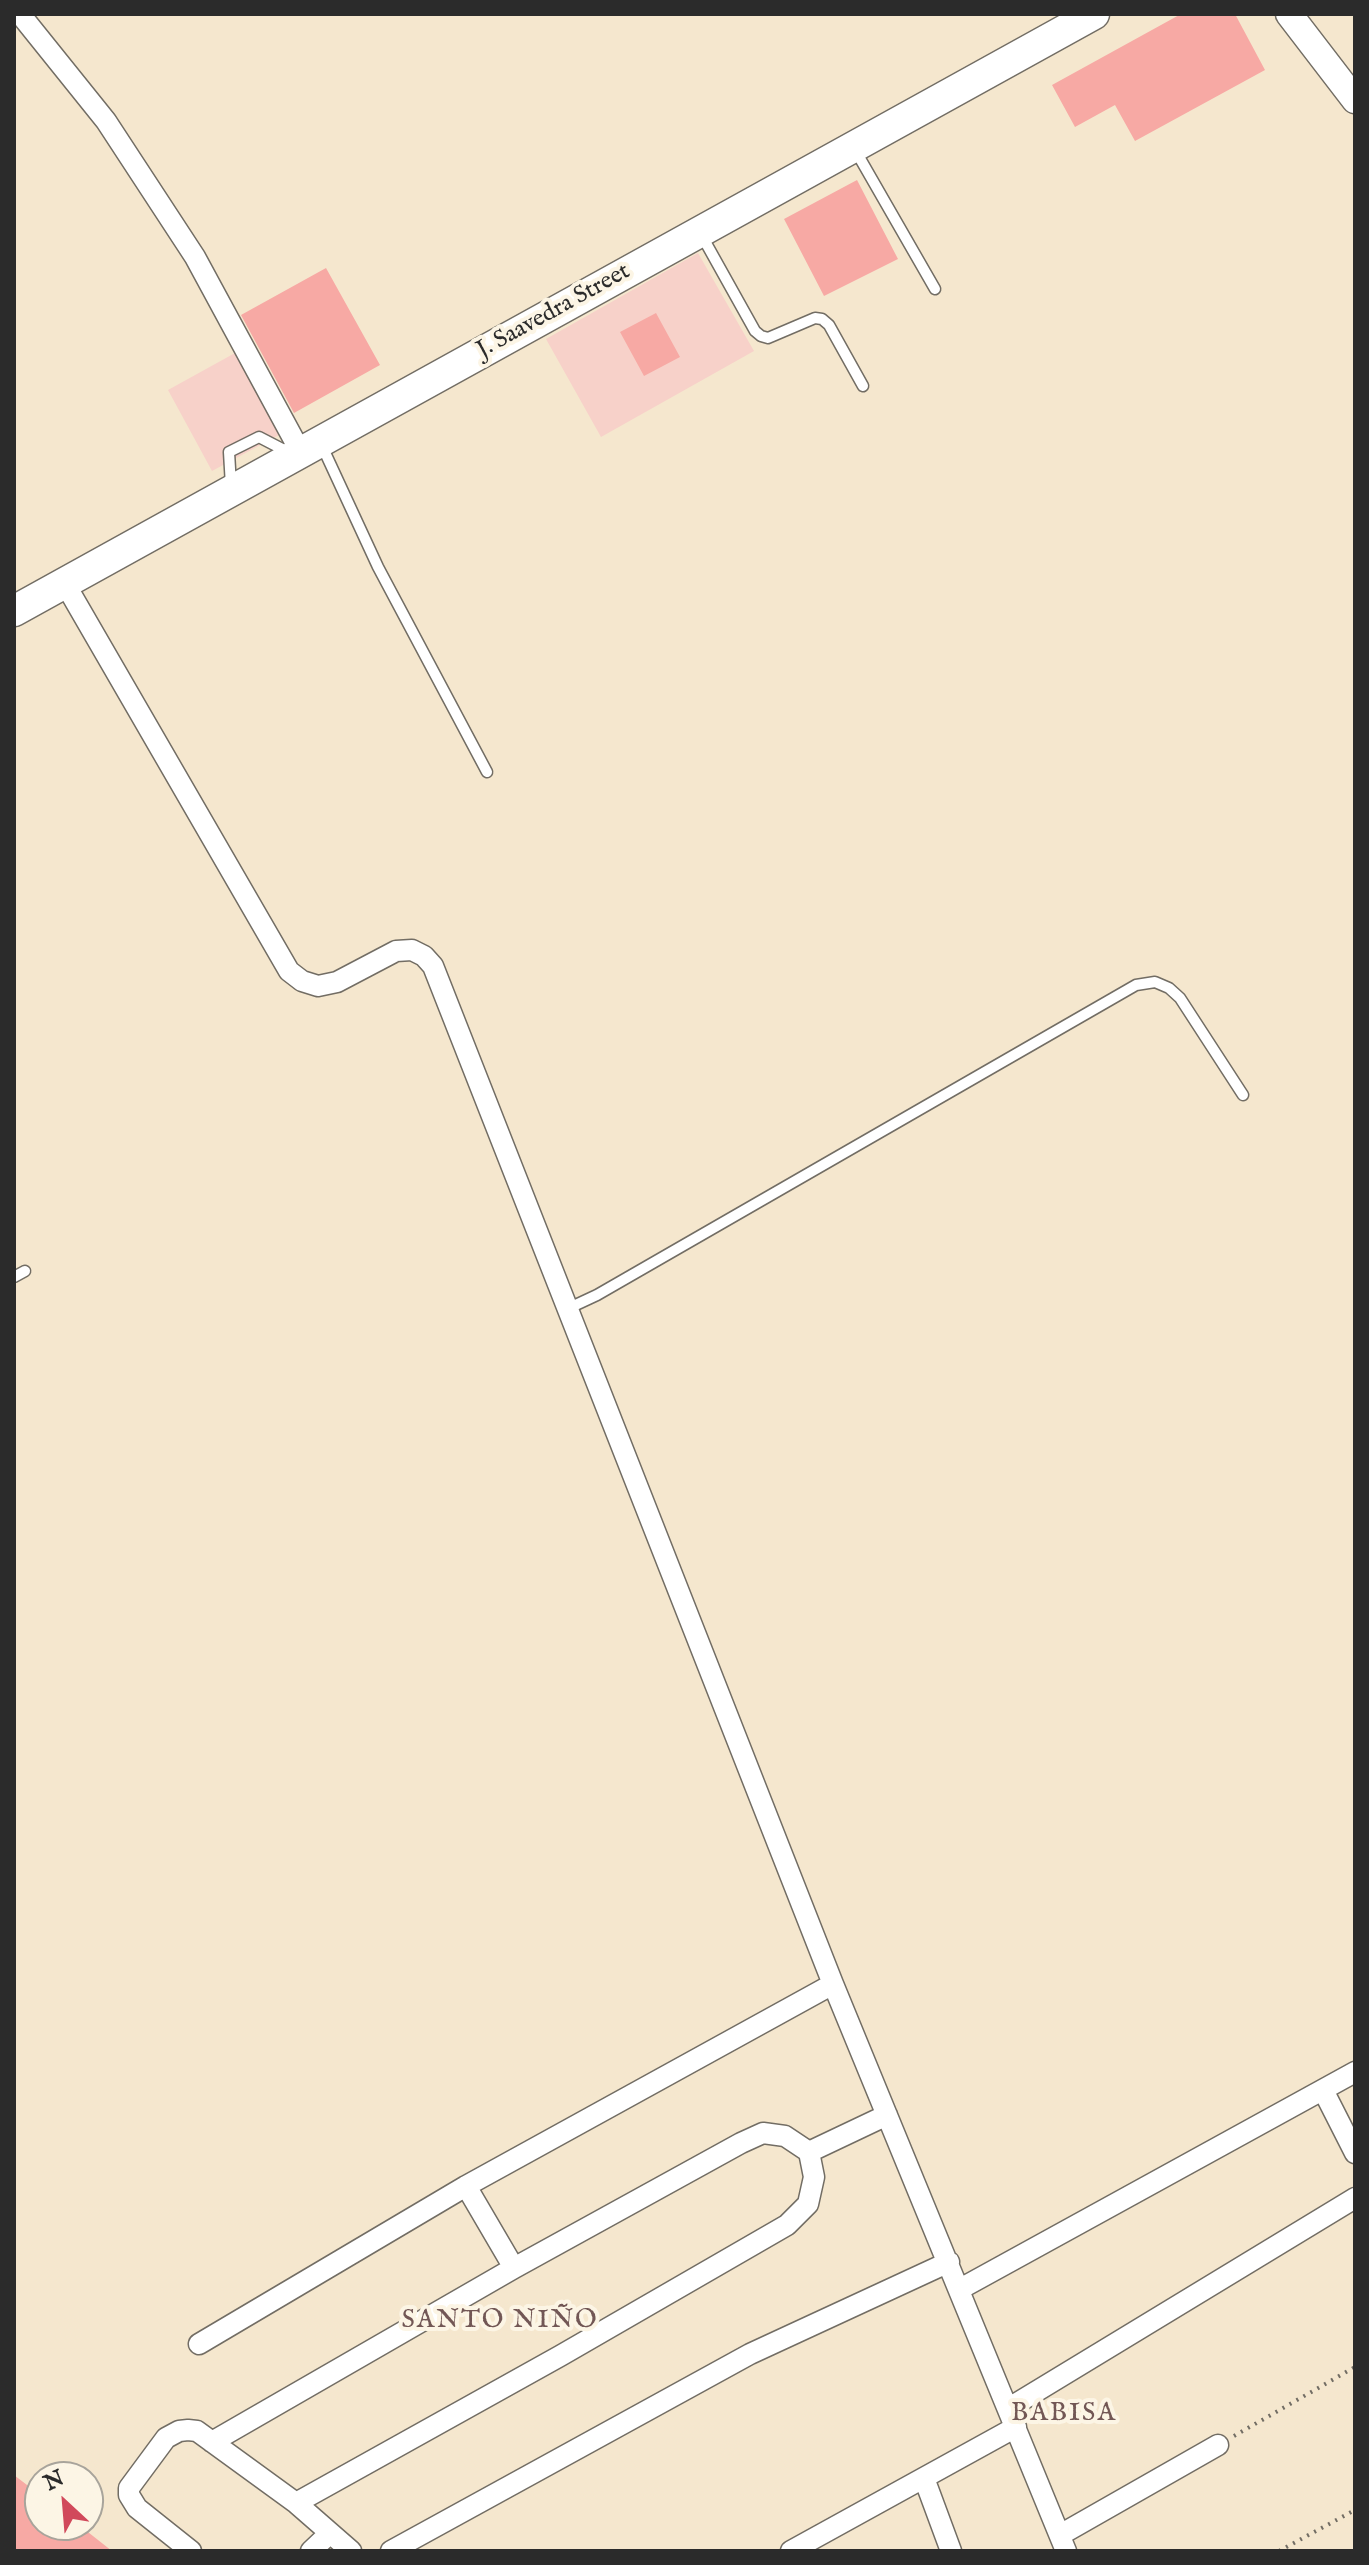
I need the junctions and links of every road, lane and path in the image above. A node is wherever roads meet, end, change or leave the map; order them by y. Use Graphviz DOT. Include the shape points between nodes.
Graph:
graph roads {
  1 [pos="20,14"];
  2 [pos="1094,14"];
  3 [pos="1289,14"];
  4 [pos="1355,100"];
  5 [pos="853,147"];
  6 [pos="700,231"];
  7 [pos="935,289"];
  8 [pos="863,386"];
  9 [pos="304,449"];
  10 [pos="64,582"];
  11 [pos="14,611"];
  12 [pos="487,772"];
  13 [pos="1243,1095"];
  14 [pos="25,1271"];
  15 [pos="14,1277"];
  16 [pos="567,1309"];
  17 [pos="833,1984"];
  18 [pos="1355,2072"];
  19 [pos="1323,2090"];
  20 [pos="887,2115"];
  21 [pos="809,2152"];
  22 [pos="1355,2153"];
  23 [pos="466,2186"];
  24 [pos="1355,2198"];
  25 [pos="949,2262"];
  26 [pos="514,2268"];
  27 [pos="960,2289"];
  28 [pos="199,2344"];
  29 [pos="1355,2367"];
  30 [pos="1012,2418"];
  31 [pos="212,2442"];
  32 [pos="1218,2445"];
  33 [pos="924,2478"];
  34 [pos="296,2503"];
  35 [pos="1355,2510"];
  36 [pos="827,2532"];
  37 [pos="330,2533"];
  38 [pos="1063,2543"];
  39 [pos="191,2551"];
  40 [pos="311,2551"];
  41 [pos="351,2551"];
  42 [pos="391,2551"];
  43 [pos="791,2551"];
  44 [pos="837,2551"];
  45 [pos="951,2551"];
  46 [pos="1279,2551"];
  1 -- 9 [label="street" via="106,121 195,257"];
  2 -- 5 [label="main road, J. Saavedra Street"];
  3 -- 4 [label="street"];
  5 -- 6 [label="main road, J. Saavedra Street"];
  5 -- 7 [label="lane"];
  6 -- 8 [label="lane" via="755,331 768,338 822,319"];
  6 -- 9 [label="main road, J. Saavedra Street"];
  9 -- 10 [label="main road, J. Saavedra Street"];
  9 -- 12 [label="lane" via="378,567"];
  10 -- 11 [label="main road, J. Saavedra Street"];
  10 -- 16 [label="street" via="289,971 318,986 337,982 396,951 412,950 433,966"];
  13 -- 16 [label="lane" via="1180,998 1155,982 1136,985"];
  14 -- 15 [label="lane"];
  16 -- 17 [label="street"];
  17 -- 20 [label="street"];
  17 -- 23 [label="street"];
  18 -- 19 [label="street"];
  19 -- 22 [label="street"];
  19 -- 27 [label="street"];
  20 -- 21 [label="street"];
  20 -- 25 [label="street"];
  21 -- 26 [label="street" via="785,2136 763,2133"];
  21 -- 34 [label="street" via="814,2177 808,2204 787,2225"];
  23 -- 26 [label="street"];
  23 -- 28 [label="street"];
  24 -- 30 [label="street"];
  25 -- 27 [label="street"];
  25 -- 42 [label="street" via="750,2354"];
  26 -- 31 [label="street"];
  27 -- 30 [label="street"];
  29 -- 32 [label="path"];
  30 -- 33 [label="street"];
  30 -- 38 [label="street"];
  31 -- 34 [label="street"];
  31 -- 39 [label="street" via="197,2431 172,2434 129,2488 137,2508"];
  32 -- 38 [label="street"];
  33 -- 36 [label="street"];
  33 -- 45 [label="street"];
  34 -- 37 [label="street"];
  35 -- 46 [label="path"];
  36 -- 43 [label="street"];
  36 -- 44 [label="street"];
  37 -- 40 [label="street"];
  37 -- 41 [label="street"];
}
